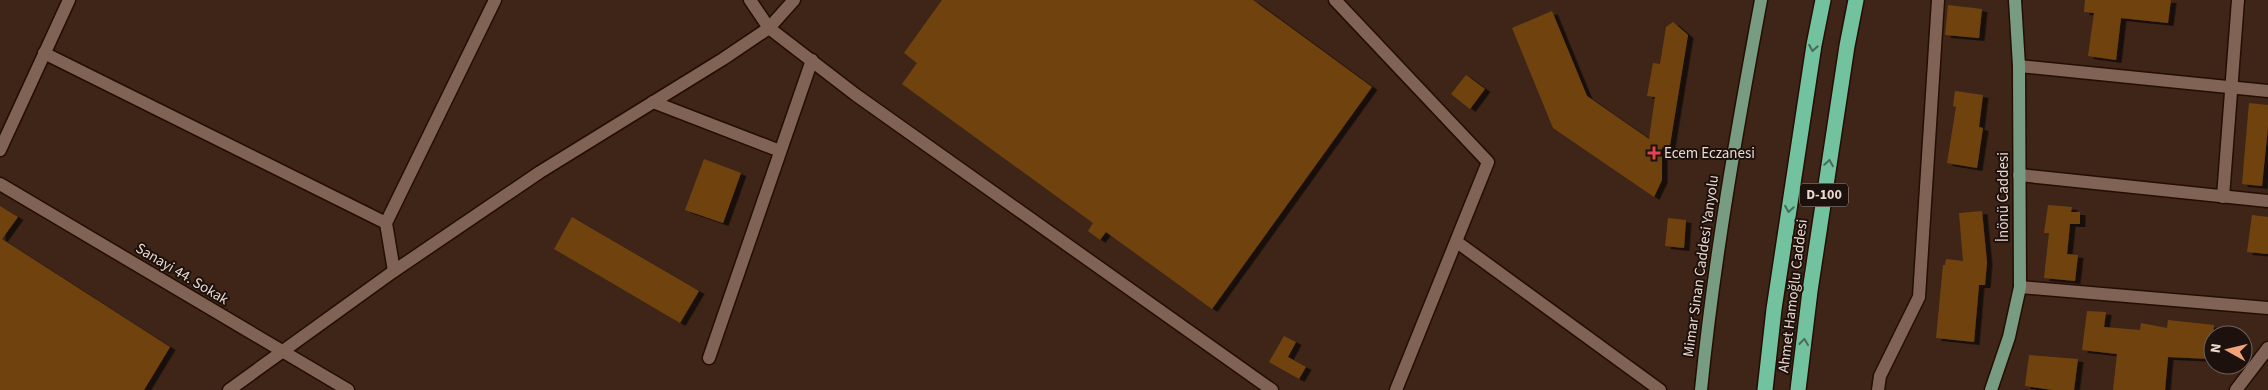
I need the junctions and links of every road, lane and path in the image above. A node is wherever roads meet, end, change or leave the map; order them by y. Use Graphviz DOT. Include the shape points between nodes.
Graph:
graph roads {
  1 [pos="70,0"];
  2 [pos="495,0"];
  3 [pos="750,0"];
  4 [pos="794,0"];
  5 [pos="1335,0"];
  6 [pos="1761,0"];
  7 [pos="1823,0"];
  8 [pos="1856,0"];
  9 [pos="1938,0"];
  10 [pos="2016,0"];
  11 [pos="2238,0"];
  12 [pos="769,28"];
  13 [pos="44,53"];
  14 [pos="812,60"];
  15 [pos="2019,66"];
  16 [pos="2231,87"];
  17 [pos="2268,91"];
  18 [pos="653,102"];
  19 [pos="0,150"];
  20 [pos="780,152"];
  21 [pos="2019,176"];
  22 [pos="0,184"];
  23 [pos="2223,197"];
  24 [pos="2268,201"];
  25 [pos="386,223"];
  26 [pos="1457,242"];
  27 [pos="394,271"];
  28 [pos="2020,287"];
  29 [pos="2268,308"];
  30 [pos="2268,348"];
  31 [pos="283,353"];
  32 [pos="709,358"];
  33 [pos="229,390"];
  34 [pos="348,390"];
  35 [pos="1272,390"];
  36 [pos="1396,390"];
  37 [pos="1660,390"];
  38 [pos="1701,390"];
  39 [pos="1765,390"];
  40 [pos="1798,390"];
  41 [pos="1878,390"];
  42 [pos="1991,390"];
  43 [pos="2236,390"];
  1 -- 13 [label="street"];
  2 -- 25 [label="street"];
  3 -- 12 [label="street"];
  4 -- 12 [label="street"];
  5 -- 26 [label="street" via="1488,162"];
  6 -- 38 [label="main road, Mimar Sinan Caddesi Yanyolu" via="1733,148 1708,316"];
  7 -- 39 [label="highway, Ahmet Hamoğlu Caddesi / D-100, one-way" via="1777,289"];
  40 -- 8 [label="highway, Ahmet Hamoğlu Caddesi / D-100, one-way" via="1810,291"];
  9 -- 41 [label="street" via="1919,297 1880,376"];
  10 -- 15 [label="main road, İnönü Caddesi"];
  11 -- 16 [label="street"];
  12 -- 14 [label="street"];
  12 -- 18 [label="street"];
  13 -- 19 [label="street"];
  13 -- 25 [label="street"];
  14 -- 20 [label="street"];
  14 -- 35 [label="street" via="864,101"];
  15 -- 16 [label="street"];
  15 -- 21 [label="main road, İnönü Caddesi"];
  16 -- 17 [label="street"];
  16 -- 23 [label="street"];
  18 -- 20 [label="street"];
  18 -- 27 [label="street" via="540,172"];
  20 -- 32 [label="street"];
  21 -- 23 [label="street"];
  21 -- 28 [label="main road, İnönü Caddesi"];
  22 -- 31 [label="street, Sanayi 44. Sokak"];
  23 -- 24 [label="street"];
  25 -- 27 [label="street"];
  26 -- 36 [label="street"];
  26 -- 37 [label="street"];
  27 -- 31 [label="street"];
  28 -- 29 [label="street"];
  28 -- 42 [label="main road, İnönü Caddesi" via="2009,337"];
  30 -- 43 [label="street"];
  31 -- 33 [label="street"];
  31 -- 34 [label="street, Sanayi 44. Sokak"];
}
